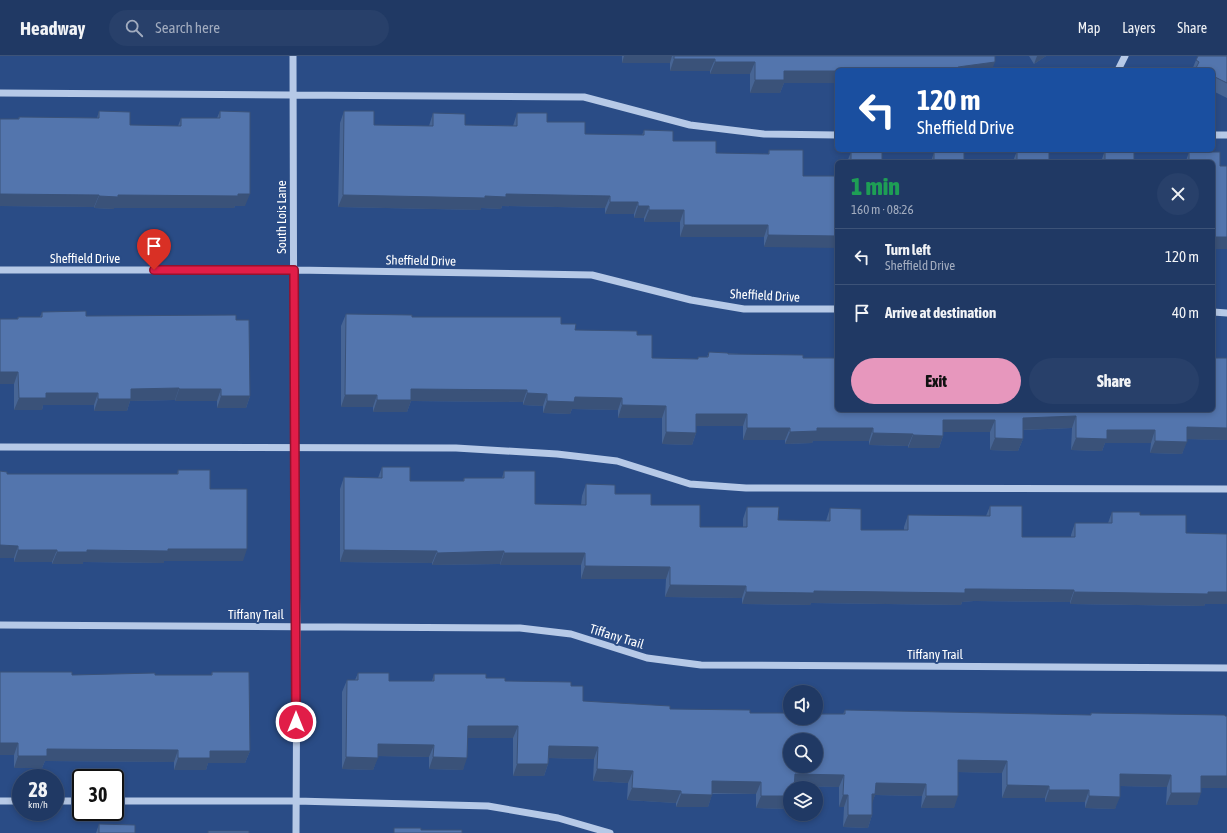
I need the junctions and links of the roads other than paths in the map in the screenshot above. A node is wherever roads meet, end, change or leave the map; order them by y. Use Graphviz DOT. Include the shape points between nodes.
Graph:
graph roads {
  1 [pos="293,56"];
  2 [pos="1125,56"];
  3 [pos="1119,68"];
  4 [pos="0,93"];
  5 [pos="293,94"];
  6 [pos="835,135"];
  7 [pos="1215,135"];
  8 [pos="1227,135"];
  9 [pos="0,270"];
  10 [pos="294,270"];
  11 [pos="835,309"];
  12 [pos="1215,312"];
  13 [pos="1227,313"];
  14 [pos="0,447"];
  15 [pos="294,448"];
  16 [pos="1227,489"];
  17 [pos="0,625"];
  18 [pos="297,626"];
  19 [pos="1227,668"];
  20 [pos="0,801"];
  21 [pos="12,801"];
  22 [pos="124,801"];
  23 [pos="296,801"];
  24 [pos="296,833"];
  25 [pos="610,833"];
  1 -- 5 [label="street, South Lois Lane"];
  2 -- 3 [label="street"];
  4 -- 5 [label="street"];
  5 -- 6 [label="street" via="584,97 690,125 764,134"];
  5 -- 10 [label="street, South Lois Lane"];
  7 -- 8 [label="street"];
  9 -- 10 [label="street, Sheffield Drive"];
  10 -- 11 [label="street, Sheffield Drive" via="592,274 691,300 744,309"];
  10 -- 15 [label="street, South Lois Lane"];
  12 -- 13 [label="street"];
  14 -- 15 [label="street"];
  15 -- 16 [label="street" via="456,448 557,454 616,461 690,484 746,488"];
  15 -- 18 [label="street, South Lois Lane"];
  17 -- 18 [label="street, Tiffany Trail"];
  18 -- 19 [label="street, Tiffany Trail" via="520,628 571,634 647,658 701,665"];
  18 -- 23 [label="street, South Lois Lane"];
  20 -- 21 [label="street"];
  22 -- 23 [label="street"];
  23 -- 24 [label="street, South Lois Lane"];
  23 -- 25 [label="street" via="488,806 558,818"];
}
